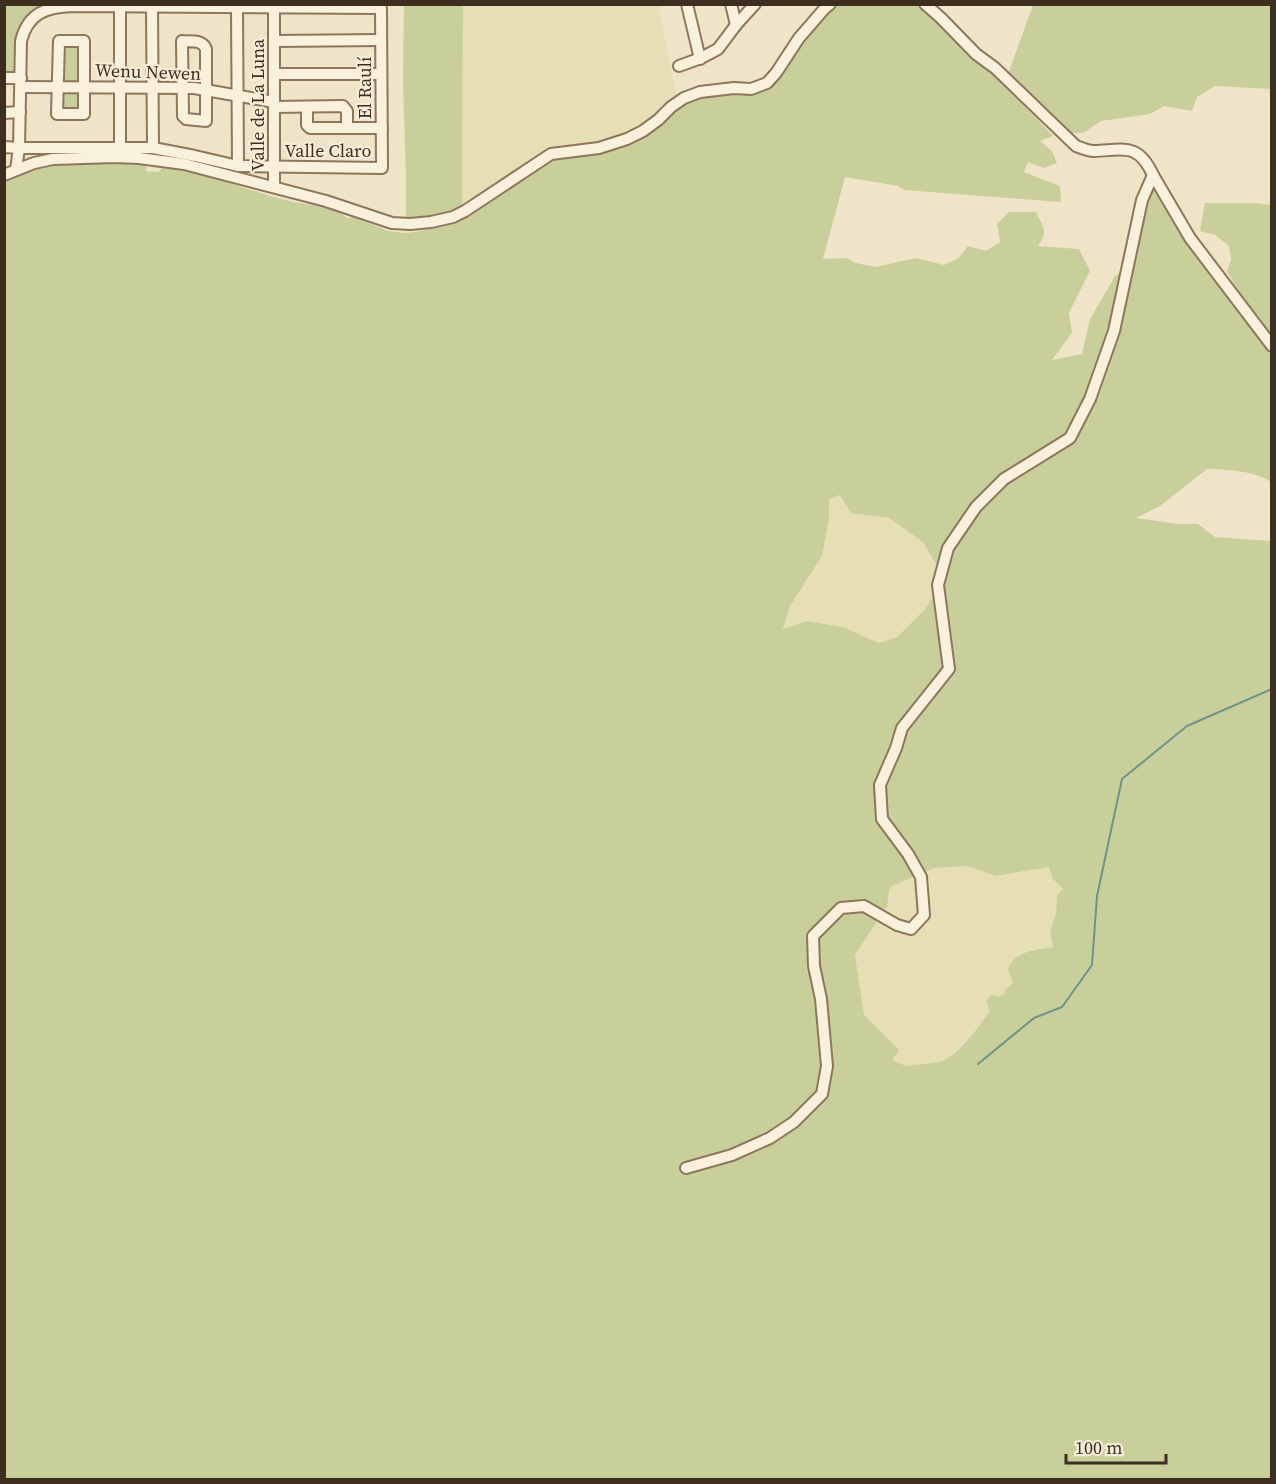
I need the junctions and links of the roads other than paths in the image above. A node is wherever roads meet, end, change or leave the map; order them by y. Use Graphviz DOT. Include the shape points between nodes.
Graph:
graph roads {
  1 [pos="687,4"];
  2 [pos="731,4"];
  3 [pos="755,4"];
  4 [pos="830,4"];
  5 [pos="925,4"];
  6 [pos="73,5"];
  7 [pos="120,5"];
  8 [pos="152,6"];
  9 [pos="237,7"];
  10 [pos="274,8"];
  11 [pos="290,8"];
  12 [pos="274,23"];
  13 [pos="736,25"];
  14 [pos="381,40"];
  15 [pos="274,41"];
  16 [pos="700,59"];
  17 [pos="679,66"];
  18 [pos="274,74"];
  19 [pos="381,74"];
  20 [pos="4,78"];
  21 [pos="21,82"];
  22 [pos="57,87"];
  23 [pos="84,87"];
  24 [pos="120,87"];
  25 [pos="152,87"];
  26 [pos="182,88"];
  27 [pos="206,90"];
  28 [pos="237,96"];
  29 [pos="274,105"];
  30 [pos="307,107"];
  31 [pos="20,112"];
  32 [pos="4,113"];
  33 [pos="347,128"];
  34 [pos="382,128"];
  35 [pos="4,147"];
  36 [pos="19,148"];
  37 [pos="153,148"];
  38 [pos="117,152"];
  39 [pos="238,166"];
  40 [pos="274,167"];
  41 [pos="382,168"];
  42 [pos="16,170"];
  43 [pos="4,175"];
  44 [pos="1153,175"];
  45 [pos="274,187"];
  46 [pos="1272,346"];
  47 [pos="686,1168"];
  1 -- 16 [label="street"];
  2 -- 13 [label="street"];
  3 -- 13 [label="street"];
  4 -- 45 [label="street" via="767,82 751,89 700,92 684,98 627,139 599,148 551,154 453,217 419,224 392,223"];
  5 -- 44 [label="street" via="1076,146 1091,151 1120,148 1138,154"];
  6 -- 7 [label="street"];
  6 -- 21 [label="street" via="40,13 28,25 21,41"];
  7 -- 8 [label="street"];
  7 -- 24 [label="street"];
  8 -- 9 [label="street"];
  8 -- 25 [label="street"];
  9 -- 10 [label="street"];
  9 -- 28 [label="street"];
  10 -- 11 [label="street"];
  10 -- 12 [label="street, Valle de La Luna"];
  11 -- 12 [label="street, Valle de La Luna"];
  11 -- 14 [label="street, El Raulí" via="381,8"];
  12 -- 15 [label="street, Valle de La Luna"];
  13 -- 16 [label="street" via="718,49"];
  14 -- 15 [label="street"];
  14 -- 19 [label="street, El Raulí"];
  15 -- 18 [label="street, Valle de La Luna"];
  16 -- 17 [label="street"];
  18 -- 19 [label="street"];
  18 -- 29 [label="street, Valle de La Luna"];
  19 -- 34 [label="street, El Raulí"];
  20 -- 21 [label="street, Wenu Newen"];
  21 -- 22 [label="street, Wenu Newen"];
  21 -- 31 [label="street"];
  22 -- 23 [label="street, Wenu Newen"];
  22 -- 23 [label="street" via="57,114 84,114"];
  22 -- 23 [label="street" via="59,41 84,41"];
  23 -- 24 [label="street, Wenu Newen"];
  24 -- 25 [label="street, Wenu Newen"];
  24 -- 38 [label="street"];
  25 -- 26 [label="street, Wenu Newen"];
  25 -- 37 [label="street"];
  26 -- 27 [label="street, Wenu Newen"];
  26 -- 27 [label="street" via="183,116 206,121"];
  26 -- 27 [label="street" via="182,41 200,42 206,49"];
  27 -- 28 [label="street, Wenu Newen"];
  28 -- 29 [label="street, Wenu Newen"];
  28 -- 39 [label="street"];
  29 -- 30 [label="street, Wenu Newen"];
  29 -- 40 [label="street, Valle de La Luna"];
  30 -- 33 [label="street, Wenu Newen" via="344,107"];
  30 -- 33 [label="street" via="310,128"];
  31 -- 32 [label="street"];
  31 -- 36 [label="street"];
  33 -- 34 [label="street"];
  34 -- 41 [label="street, El Raulí"];
  35 -- 36 [label="street"];
  36 -- 38 [label="street"];
  36 -- 42 [label="street"];
  37 -- 38 [label="street"];
  37 -- 39 [label="street"];
  38 -- 42 [label="street" via="53,159"];
  38 -- 45 [label="street"];
  39 -- 40 [label="street, Valle Claro"];
  40 -- 41 [label="street, Valle Claro"];
  40 -- 45 [label="street, Valle de La Luna"];
  42 -- 43 [label="street"];
  44 -- 46 [label="street" via="1190,238"];
  44 -- 47 [label="street" via="1142,200 1114,331 1090,399 1070,438 1004,479 976,507 948,548 938,585 949,669 902,728 880,785 882,819 921,877 924,915 911,929 864,906 841,908 813,936 827,1066 822,1094 794,1122 770,1138 732,1155"];
}
